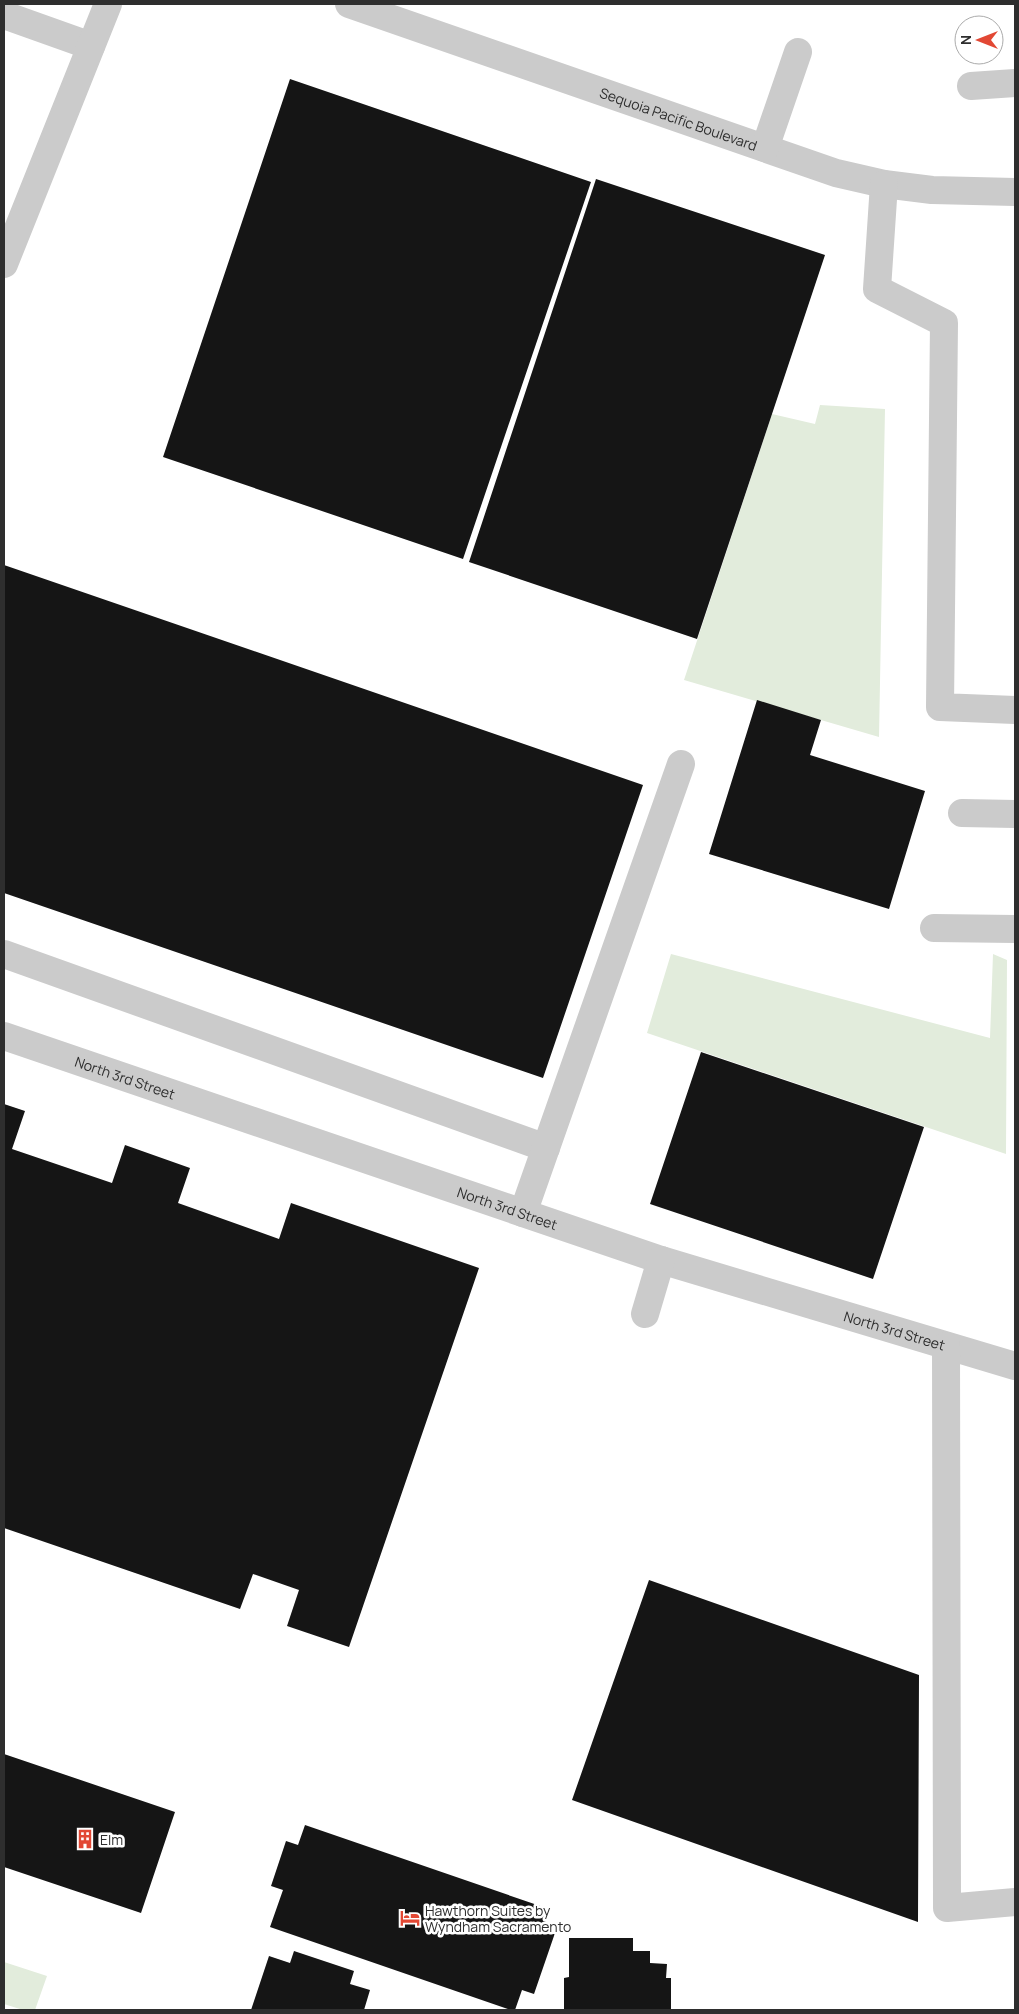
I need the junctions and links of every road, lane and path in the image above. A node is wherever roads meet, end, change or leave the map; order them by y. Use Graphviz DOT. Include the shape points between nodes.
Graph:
graph roads {
  1 [pos="108,4"];
  2 [pos="349,4"];
  3 [pos="4,15"];
  4 [pos="91,46"];
  5 [pos="798,52"];
  6 [pos="1015,83"];
  7 [pos="971,86"];
  8 [pos="765,148"];
  9 [pos="884,184"];
  10 [pos="1015,192"];
  11 [pos="4,264"];
  12 [pos="1015,710"];
  13 [pos="681,764"];
  14 [pos="962,813"];
  15 [pos="1015,814"];
  16 [pos="934,928"];
  17 [pos="1015,929"];
  18 [pos="4,954"];
  19 [pos="4,1036"];
  20 [pos="546,1148"];
  21 [pos="524,1213"];
  22 [pos="662,1260"];
  23 [pos="645,1314"];
  24 [pos="946,1346"];
  25 [pos="1015,1366"];
  26 [pos="1015,1902"];
  1 -- 4 [label="street"];
  2 -- 8 [label="street, Sequoia Pacific Boulevard"];
  3 -- 4 [label="street"];
  4 -- 11 [label="street"];
  5 -- 8 [label="street"];
  6 -- 7 [label="street"];
  8 -- 9 [label="street, Sequoia Pacific Boulevard" via="836,173"];
  9 -- 10 [label="street, Sequoia Pacific Boulevard" via="932,190"];
  9 -- 12 [label="street" via="877,290 944,323 940,707"];
  13 -- 20 [label="street"];
  14 -- 15 [label="street"];
  16 -- 17 [label="street"];
  18 -- 20 [label="street"];
  19 -- 21 [label="street, North 3rd Street"];
  20 -- 21 [label="street"];
  21 -- 22 [label="street, North 3rd Street"];
  22 -- 23 [label="street"];
  22 -- 24 [label="street, North 3rd Street"];
  24 -- 25 [label="street, North 3rd Street"];
  24 -- 26 [label="street" via="947,1908"];
}
